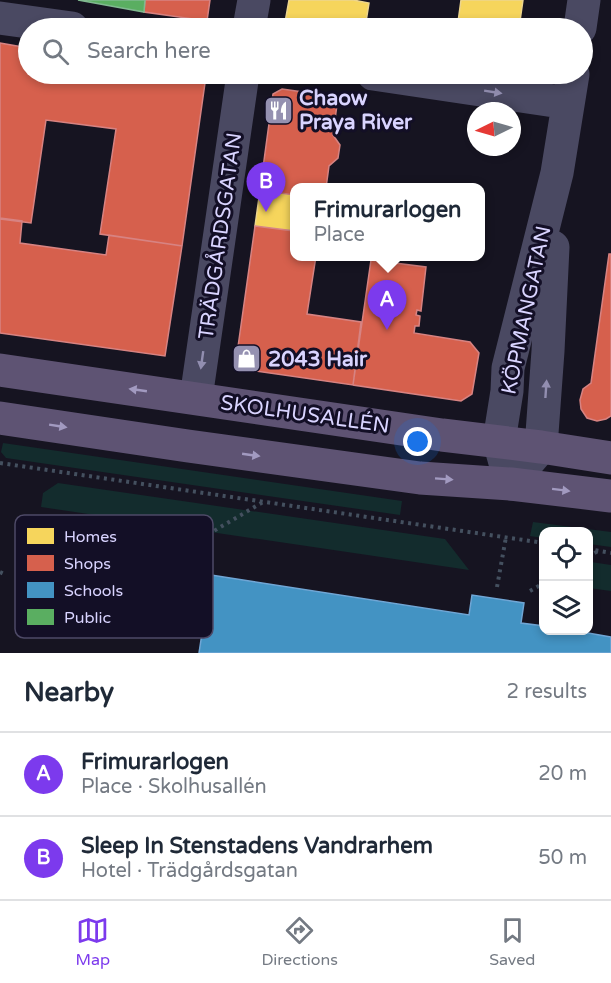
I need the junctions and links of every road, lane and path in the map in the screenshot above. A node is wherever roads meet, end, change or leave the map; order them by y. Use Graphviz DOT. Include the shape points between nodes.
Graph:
graph roads {
  1 [pos="254,0"];
  2 [pos="584,0"];
  3 [pos="0,18"];
  4 [pos="251,18"];
  5 [pos="581,18"];
  6 [pos="18,20"];
  7 [pos="242,84"];
  8 [pos="514,84"];
  9 [pos="570,88"];
  10 [pos="557,173"];
  11 [pos="0,370"];
  12 [pos="196,398"];
  13 [pos="0,418"];
  14 [pos="500,441"];
  15 [pos="541,447"];
  16 [pos="611,458"];
  17 [pos="0,463"];
  18 [pos="511,484"];
  19 [pos="611,496"];
  20 [pos="263,502"];
  21 [pos="213,531"];
  22 [pos="506,537"];
  23 [pos="539,542"];
  24 [pos="593,550"];
  25 [pos="598,551"];
  26 [pos="611,553"];
  27 [pos="593,554"];
  28 [pos="539,585"];
  29 [pos="498,587"];
  30 [pos="530,591"];
  1 -- 4 [label="street"];
  2 -- 5 [label="street"];
  3 -- 6 [label="street"];
  7 -- 12 [label="street, TRÄDGÅRDSGATAN, one-way"];
  8 -- 9 [label="street, one-way"];
  9 -- 10 [label="street, KÖPMANGATAN"];
  10 -- 14 [label="street, KÖPMANGATAN" via="508,368"];
  15 -- 10 [label="street, KÖPMANGATAN, one-way"];
  12 -- 11 [label="main road, SKOLHUSALLÉN, one-way"];
  12 -- 14 [label="main road, SKOLHUSALLÉN"];
  13 -- 18 [label="main road, one-way" via="420,478"];
  14 -- 15 [label="main road, SKOLHUSALLÉN"];
  14 -- 18 [label="street, KÖPMANGATAN"];
  15 -- 16 [label="main road, SKOLHUSALLÉN"];
  15 -- 18 [label="street"];
  17 -- 20 [label="path"];
  18 -- 19 [label="main road, one-way"];
  20 -- 21 [label="path"];
  20 -- 22 [label="path"];
  22 -- 23 [label="path"];
  22 -- 29 [label="path"];
  24 -- 25 [label="path"];
  25 -- 26 [label="path"];
  25 -- 27 [label="path"];
  28 -- 30 [label="path"];
}
